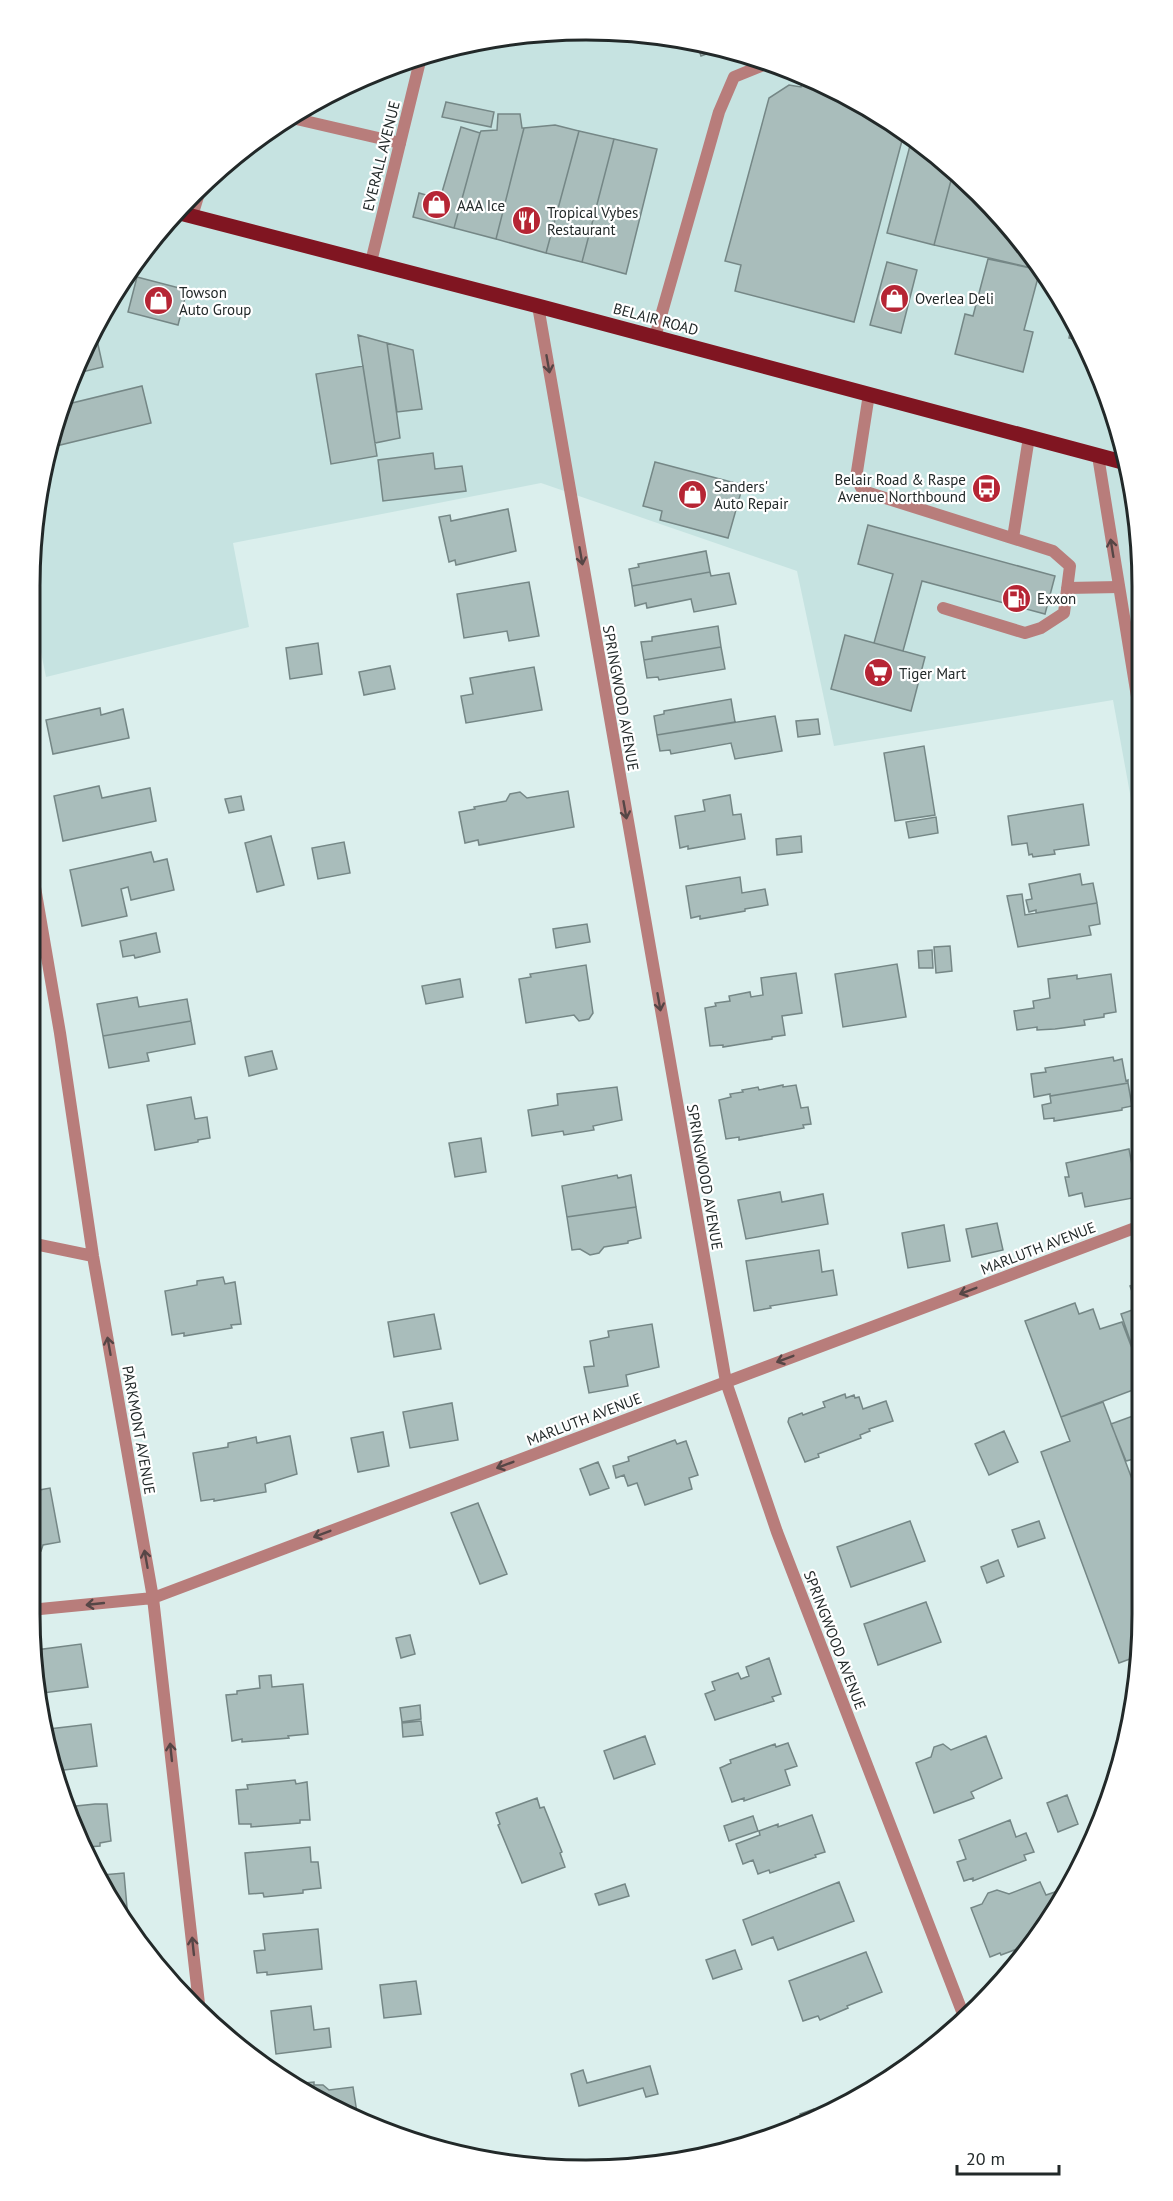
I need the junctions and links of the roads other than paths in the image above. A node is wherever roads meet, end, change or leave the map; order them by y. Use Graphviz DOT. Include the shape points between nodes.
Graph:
graph roads {
  1 [pos="419,67"];
  2 [pos="757,68"];
  3 [pos="303,121"];
  4 [pos="400,143"];
  5 [pos="195,205"];
  6 [pos="186,215"];
  7 [pos="192,216"];
  8 [pos="370,262"];
  9 [pos="538,306"];
  10 [pos="655,337"];
  11 [pos="869,394"];
  12 [pos="1029,437"];
  13 [pos="1098,456"];
  14 [pos="1118,461"];
  15 [pos="1013,538"];
  16 [pos="1119,587"];
  17 [pos="1067,588"];
  18 [pos="943,608"];
  19 [pos="1132,666"];
  20 [pos="40,916"];
  21 [pos="1132,1229"];
  22 [pos="40,1245"];
  23 [pos="93,1256"];
  24 [pos="726,1382"];
  25 [pos="153,1598"];
  26 [pos="40,1609"];
  27 [pos="198,1999"];
  28 [pos="962,2011"];
  1 -- 4 [label="street, EVERALL AVENUE"];
  2 -- 10 [label="street" via="734,77 718,112"];
  3 -- 4 [label="street"];
  4 -- 8 [label="street, EVERALL AVENUE"];
  5 -- 7 [label="street"];
  6 -- 7 [label="main road, BELAIR ROAD"];
  7 -- 8 [label="main road, BELAIR ROAD"];
  8 -- 9 [label="main road, BELAIR ROAD"];
  9 -- 10 [label="main road, BELAIR ROAD"];
  9 -- 24 [label="street, SPRINGWOOD AVENUE, one-way"];
  10 -- 11 [label="main road, BELAIR ROAD"];
  11 -- 12 [label="main road, BELAIR ROAD"];
  11 -- 15 [label="street" via="856,478 863,492"];
  12 -- 13 [label="main road, BELAIR ROAD"];
  12 -- 15 [label="street"];
  13 -- 14 [label="main road, BELAIR ROAD"];
  16 -- 13 [label="street, one-way"];
  15 -- 17 [label="street" via="1053,551 1070,566"];
  16 -- 17 [label="street"];
  16 -- 19 [label="street"];
  17 -- 18 [label="street" via="1065,613 1025,633"];
  20 -- 23 [label="street, PARKMONT AVENUE"];
  21 -- 24 [label="street, MARLUTH AVENUE, one-way"];
  22 -- 23 [label="street"];
  25 -- 23 [label="street, PARKMONT AVENUE, one-way"];
  24 -- 25 [label="street, MARLUTH AVENUE, one-way"];
  24 -- 28 [label="street, SPRINGWOOD AVENUE" via="777,1532"];
  25 -- 26 [label="street, MARLUTH AVENUE, one-way"];
  27 -- 25 [label="street, PARKMONT AVENUE, one-way"];
}
